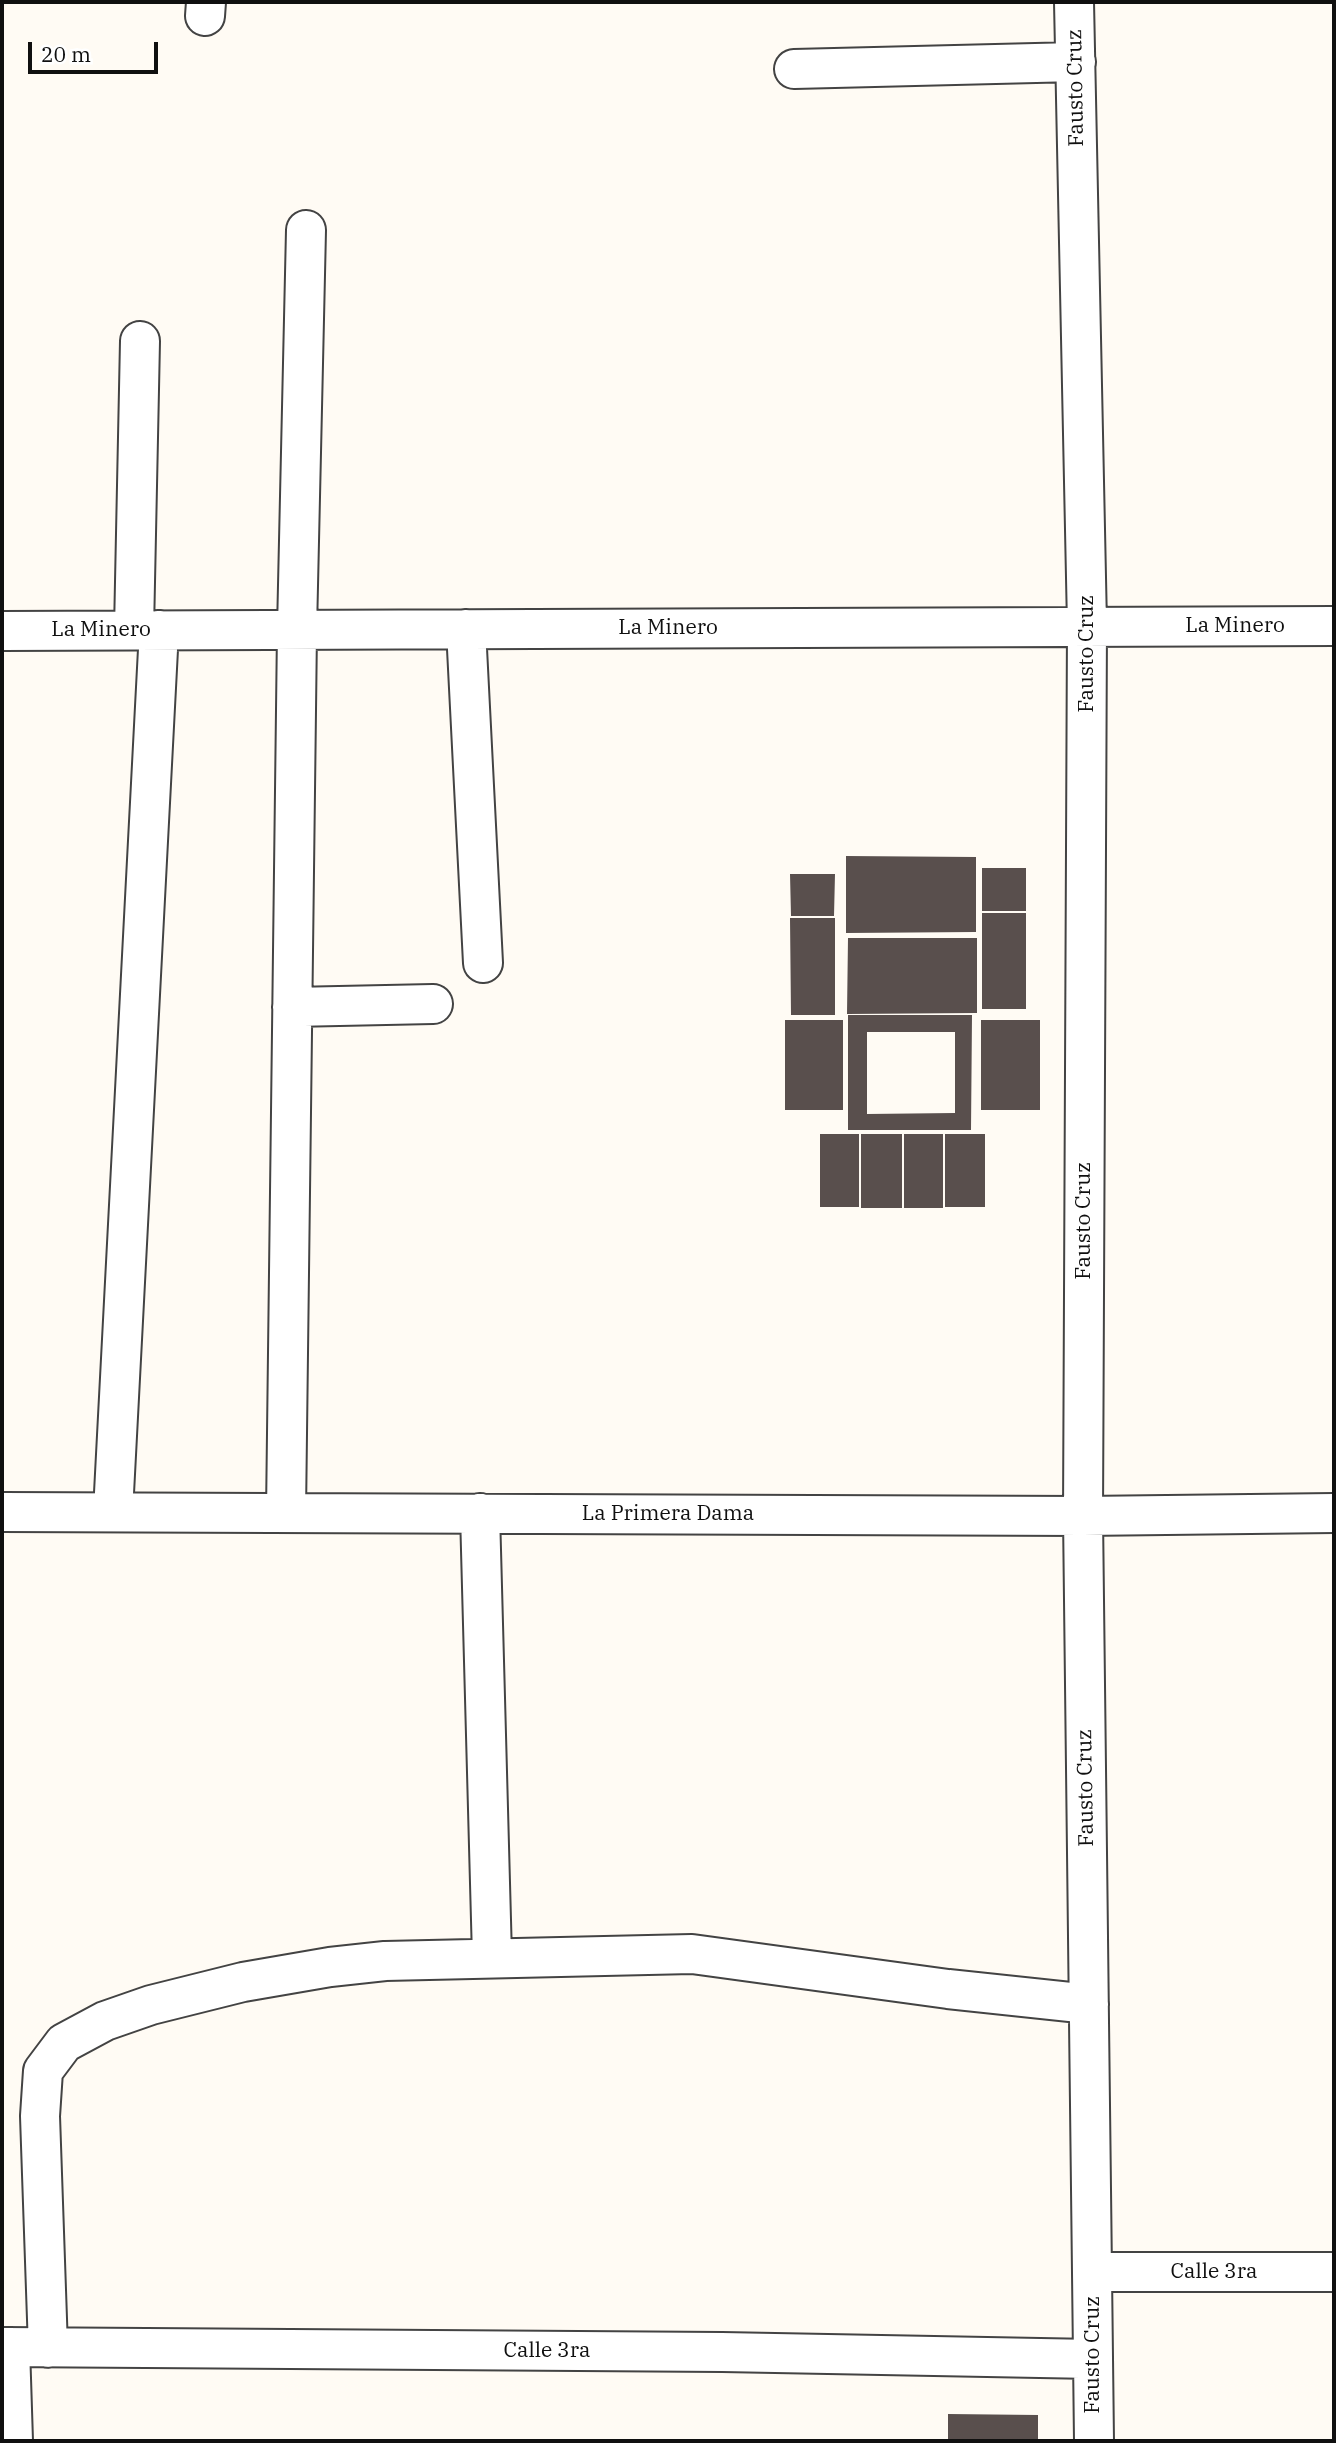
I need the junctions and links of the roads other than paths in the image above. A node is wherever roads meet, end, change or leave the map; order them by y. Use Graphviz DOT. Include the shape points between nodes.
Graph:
graph roads {
  1 [pos="1074,2"];
  2 [pos="1076,62"];
  3 [pos="794,69"];
  4 [pos="306,230"];
  5 [pos="140,341"];
  6 [pos="1087,625"];
  7 [pos="1334,626"];
  8 [pos="297,629"];
  9 [pos="466,629"];
  10 [pos="147,630"];
  11 [pos="2,631"];
  12 [pos="483,963"];
  13 [pos="433,1004"];
  14 [pos="292,1007"];
  15 [pos="2,1512"];
  16 [pos="114,1512"];
  17 [pos="286,1513"];
  18 [pos="480,1513"];
  19 [pos="1334,1513"];
  20 [pos="1083,1516"];
  21 [pos="492,1957"];
  22 [pos="1089,2004"];
  23 [pos="1093,2272"];
  24 [pos="1334,2272"];
  25 [pos="6,2347"];
  26 [pos="48,2348"];
  27 [pos="1093,2359"];
  28 [pos="13,2441"];
  29 [pos="1094,2441"];
  1 -- 2 [label="street, Fausto Cruz"];
  2 -- 3 [label="street"];
  2 -- 6 [label="street, Fausto Cruz"];
  4 -- 8 [label="street"];
  5 -- 10 [label="street"];
  6 -- 7 [label="street, La Minero"];
  6 -- 9 [label="street, La Minero"];
  6 -- 20 [label="street, Fausto Cruz"];
  8 -- 9 [label="street, La Minero"];
  8 -- 10 [label="street, La Minero"];
  8 -- 14 [label="street"];
  9 -- 12 [label="street"];
  10 -- 11 [label="street, La Minero"];
  10 -- 16 [label="street"];
  13 -- 14 [label="street"];
  14 -- 17 [label="street"];
  15 -- 16 [label="street, La Primera Dama"];
  16 -- 17 [label="street, La Primera Dama"];
  17 -- 18 [label="street, La Primera Dama"];
  18 -- 20 [label="street, La Primera Dama"];
  18 -- 21 [label="street"];
  19 -- 20 [label="street, La Primera Dama"];
  20 -- 22 [label="street, Fausto Cruz"];
  21 -- 22 [label="street" via="692,1954"];
  21 -- 26 [label="street" via="385,1961 243,1982 151,2005 105,2021 64,2043 43,2071 40,2116"];
  22 -- 23 [label="street, Fausto Cruz"];
  23 -- 24 [label="street, Calle 3ra"];
  23 -- 27 [label="street, Fausto Cruz"];
  25 -- 26 [label="street, Calle 3ra"];
  25 -- 28 [label="street"];
  26 -- 27 [label="street, Calle 3ra"];
  27 -- 29 [label="street, Fausto Cruz"];
}
